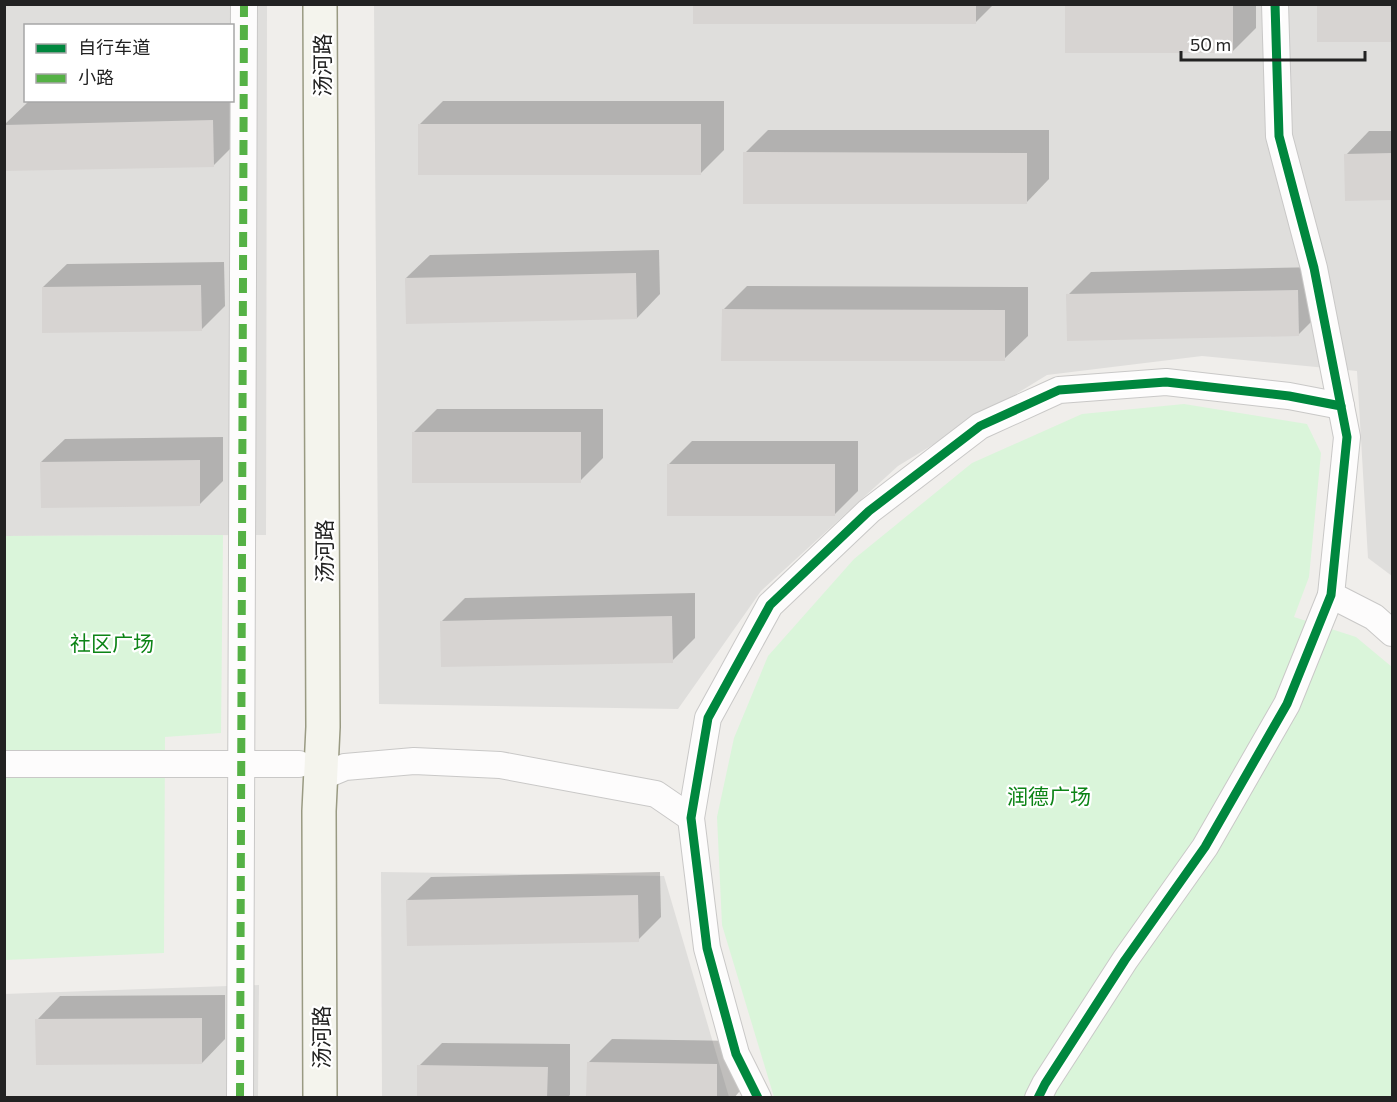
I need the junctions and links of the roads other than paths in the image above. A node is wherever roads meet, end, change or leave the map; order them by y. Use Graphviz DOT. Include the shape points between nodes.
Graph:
graph roads {
  1 [pos="244,4"];
  2 [pos="298,4"];
  3 [pos="320,4"];
  4 [pos="1275,4"];
  5 [pos="1341,406"];
  6 [pos="1331,595"];
  7 [pos="1392,633"];
  8 [pos="4,764"];
  9 [pos="242,765"];
  10 [pos="310,771"];
  11 [pos="691,818"];
  12 [pos="240,1098"];
  13 [pos="298,1098"];
  14 [pos="320,1098"];
  15 [pos="758,1098"];
  16 [pos="1038,1098"];
  1 -- 9 [label="street"];
  2 -- 10 [label="street, 汤河路" via="301,702"];
  3 -- 10 [label="street, 汤河路" via="323,727"];
  4 -- 5 [label="street" via="1279,136 1314,268"];
  5 -- 6 [label="street" via="1347,437"];
  5 -- 11 [label="street" via="1166,382 1059,390 980,426 870,511 770,605 708,718"];
  6 -- 7 [label="street" via="1374,617"];
  6 -- 16 [label="street" via="1287,704 1205,847 1125,960"];
  8 -- 9 [label="street"];
  9 -- 10 [label="street"];
  9 -- 12 [label="street"];
  10 -- 11 [label="street" via="414,761 500,765 656,794"];
  10 -- 13 [label="street, 汤河路" via="297,811"];
  10 -- 14 [label="street, 汤河路" via="319,811"];
  11 -- 15 [label="street" via="707,948 736,1054"];
}
